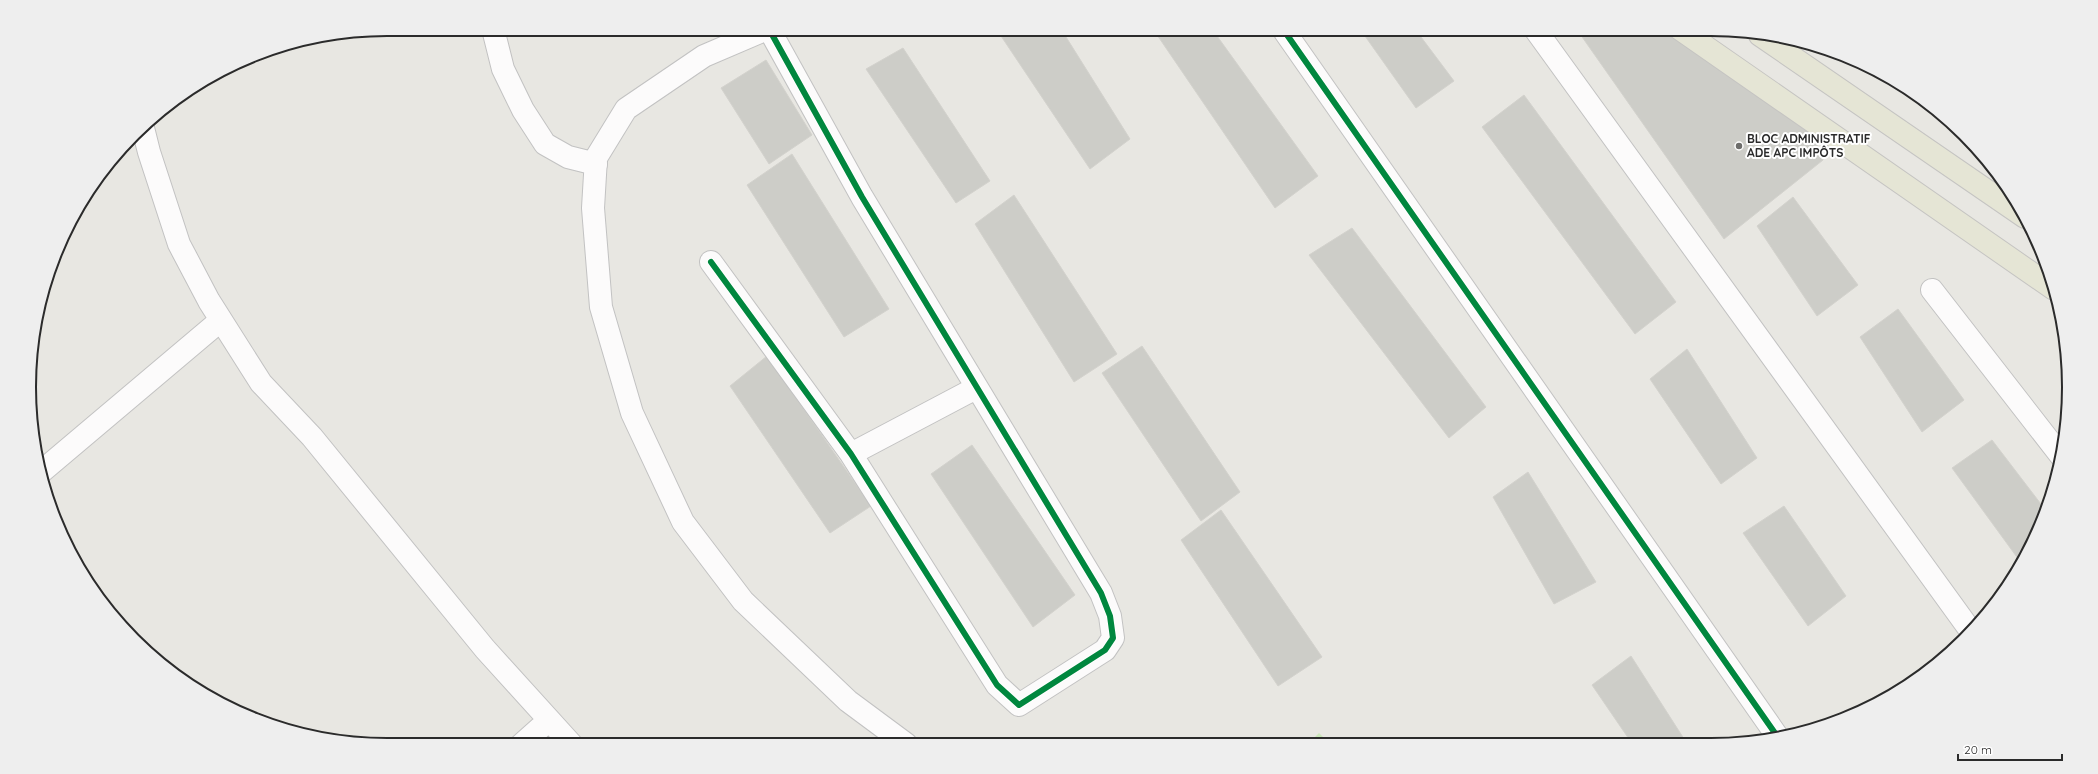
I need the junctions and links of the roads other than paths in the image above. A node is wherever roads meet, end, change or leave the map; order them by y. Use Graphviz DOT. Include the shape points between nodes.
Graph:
graph roads {
  1 [pos="495,36"];
  2 [pos="751,36"];
  3 [pos="772,36"];
  4 [pos="1288,36"];
  5 [pos="1540,36"];
  6 [pos="1690,36"];
  7 [pos="1767,41"];
  8 [pos="144,134"];
  9 [pos="596,164"];
  10 [pos="2013,209"];
  11 [pos="712,262"];
  12 [pos="2046,283"];
  13 [pos="1932,290"];
  14 [pos="221,320"];
  15 [pos="976,388"];
  16 [pos="2056,450"];
  17 [pos="851,454"];
  18 [pos="46,468"];
  19 [pos="1967,626"];
  20 [pos="549,720"];
  21 [pos="1774,732"];
  22 [pos="529,738"];
  23 [pos="566,738"];
  24 [pos="898,738"];
  1 -- 9 [label="street" via="503,69 523,110 545,144 568,157"];
  2 -- 9 [label="street" via="704,56 626,109 596,158"];
  3 -- 15 [label="street" via="862,197"];
  4 -- 21 [label="street"];
  5 -- 19 [label="street"];
  6 -- 12 [label="main road"];
  7 -- 10 [label="main road"];
  8 -- 14 [label="street" via="179,244"];
  9 -- 24 [label="street" via="593,208 602,306 632,413 683,522 743,601 848,701"];
  11 -- 17 [label="street"];
  13 -- 16 [label="street"];
  14 -- 18 [label="street"];
  14 -- 20 [label="street" via="261,383 312,438 485,649"];
  15 -- 17 [label="street"];
  15 -- 17 [label="street" via="1101,593 1110,616 1113,638 1105,650 1019,704 997,685"];
  20 -- 22 [label="street"];
  20 -- 23 [label="street"];
}
